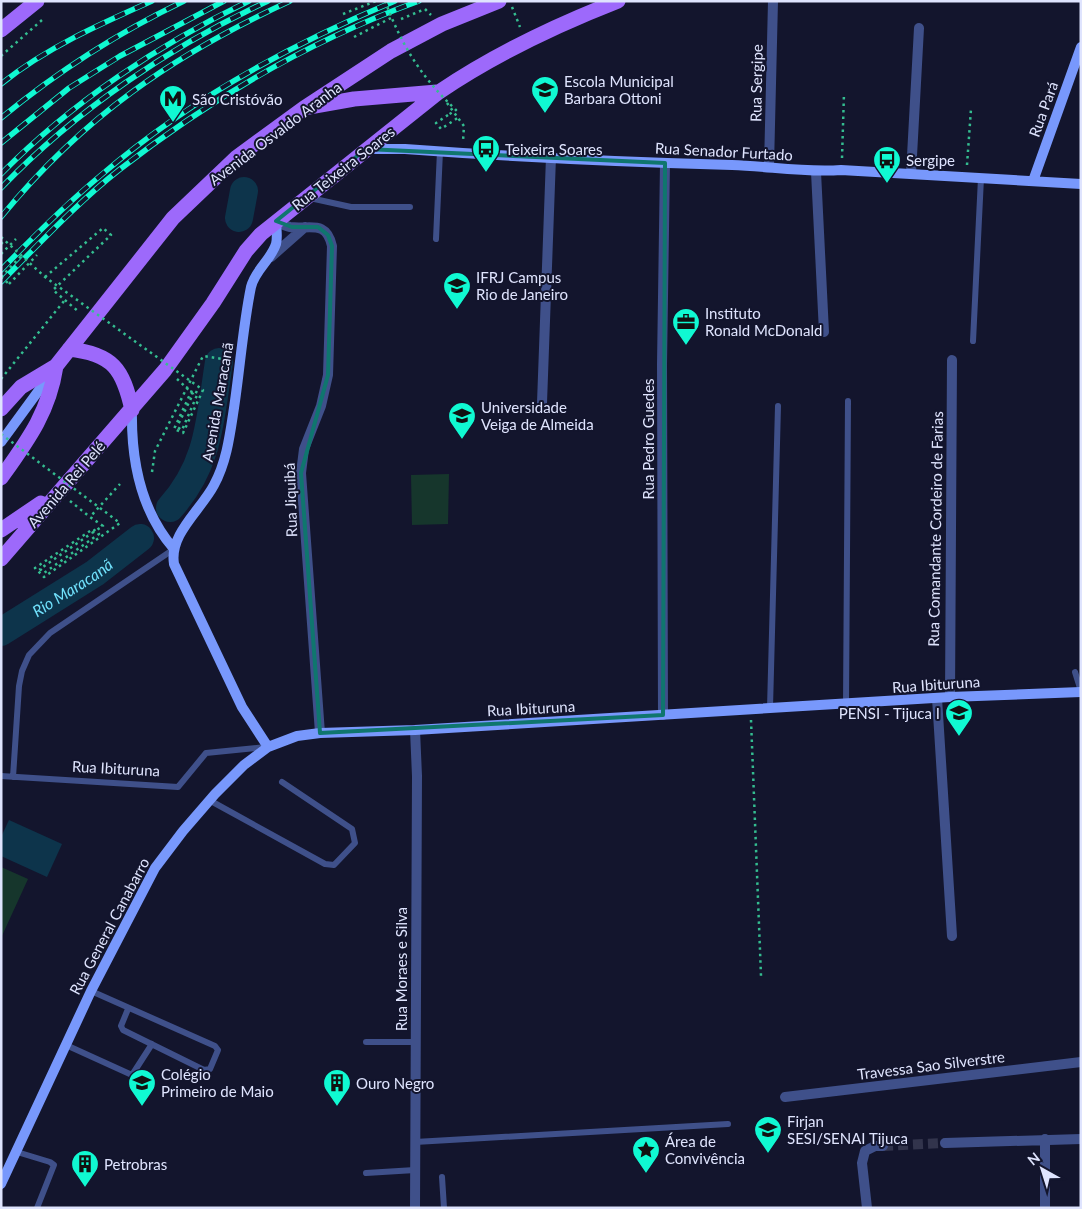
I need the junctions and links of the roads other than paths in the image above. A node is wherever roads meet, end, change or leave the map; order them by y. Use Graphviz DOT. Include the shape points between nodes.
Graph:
graph roads {
  1 [pos="37,1"];
  2 [pos="499,1"];
  3 [pos="618,1"];
  4 [pos="773,1"];
  5 [pos="919,28"];
  6 [pos="1,30"];
  7 [pos="1081,47"];
  8 [pos="438,92"];
  9 [pos="304,108"];
  10 [pos="366,150"];
  11 [pos="440,151"];
  12 [pos="551,157"];
  13 [pos="665,163"];
  14 [pos="769,166"];
  15 [pos="816,172"];
  16 [pos="910,174"];
  17 [pos="981,178"];
  18 [pos="1033,182"];
  19 [pos="1081,184"];
  20 [pos="306,197"];
  21 [pos="410,207"];
  22 [pos="276,221"];
  23 [pos="307,226"];
  24 [pos="436,239"];
  25 [pos="264,262"];
  26 [pos="824,332"];
  27 [pos="973,341"];
  28 [pos="69,349"];
  29 [pos="952,360"];
  30 [pos="56,366"];
  31 [pos="848,401"];
  32 [pos="542,403"];
  33 [pos="778,406"];
  34 [pos="1,409"];
  35 [pos="132,410"];
  36 [pos="1,442"];
  37 [pos="1,478"];
  38 [pos="58,492"];
  39 [pos="1,530"];
  40 [pos="174,548"];
  41 [pos="1,558"];
  42 [pos="1075,672"];
  43 [pos="1081,691"];
  44 [pos="950,697"];
  45 [pos="937,698"];
  46 [pos="846,705"];
  47 [pos="770,708"];
  48 [pos="663,715"];
  49 [pos="415,730"];
  50 [pos="320,733"];
  51 [pos="268,747"];
  52 [pos="1,776"];
  53 [pos="13,777"];
  54 [pos="282,782"];
  55 [pos="209,800"];
  56 [pos="952,936"];
  57 [pos="90,991"];
  58 [pos="128,1008"];
  59 [pos="366,1042"];
  60 [pos="416,1042"];
  61 [pos="152,1044"];
  62 [pos="66,1045"];
  63 [pos="1081,1062"];
  64 [pos="785,1097"];
  65 [pos="728,1124"];
  66 [pos="1045,1139"];
  67 [pos="1081,1139"];
  68 [pos="415,1142"];
  69 [pos="945,1143"];
  70 [pos="883,1146"];
  71 [pos="17,1152"];
  72 [pos="415,1170"];
  73 [pos="366,1173"];
  74 [pos="442,1177"];
  75 [pos="1,1184"];
  76 [pos="37,1208"];
  77 [pos="415,1208"];
  78 [pos="444,1208"];
  79 [pos="867,1208"];
  80 [pos="1045,1208"];
  1 -- 6 [label="main road"];
  2 -- 9 [label="main road, Avenida Osvaldo Aranha" via="442,24 391,51"];
  3 -- 8 [label="main road, Rua Teixeira Soares" via="526,40"];
  4 -- 14 [label="street, Rua Sergipe"];
  5 -- 16 [label="street"];
  7 -- 18 [label="street, Rua Pará"];
  8 -- 9 [label="main road" via="354,99"];
  8 -- 10 [label="main road, Rua Teixeira Soares"];
  9 -- 28 [label="main road, Avenida Osvaldo Aranha" via="237,157 188,202"];
  10 -- 11 [label="street, Rua Senador Furtado"];
  10 -- 20 [label="main road, Rua Teixeira Soares"];
  11 -- 12 [label="street, Rua Senador Furtado"];
  11 -- 24 [label="lane"];
  12 -- 13 [label="street, Rua Senador Furtado"];
  12 -- 32 [label="street"];
  13 -- 14 [label="street, Rua Senador Furtado"];
  13 -- 48 [label="street, Rua Pedro Guedes"];
  14 -- 15 [label="street, Rua Senador Furtado"];
  15 -- 16 [label="street, Rua Senador Furtado" via="842,170"];
  15 -- 26 [label="street"];
  16 -- 17 [label="street, Rua Senador Furtado"];
  17 -- 18 [label="street, Rua Senador Furtado"];
  17 -- 27 [label="lane"];
  18 -- 19 [label="street, Rua Senador Furtado"];
  20 -- 21 [label="lane" via="351,207"];
  20 -- 22 [label="main road, Rua Teixeira Soares"];
  22 -- 23 [label="street, Rua Jiquibá" via="292,227"];
  22 -- 25 [label="street, Avenida Maracanã" via="276,242"];
  22 -- 35 [label="main road, Rua Teixeira Soares" via="246,251 166,370"];
  23 -- 25 [label="street"];
  23 -- 50 [label="street, Rua Jiquibá" via="318,227 332,246 328,375 321,406 304,449 301,473"];
  25 -- 40 [label="street, Avenida Maracanã" via="251,288 224,463 207,498 180,534"];
  28 -- 30 [label="main road, Avenida Osvaldo Aranha"];
  28 -- 35 [label="main road" via="97,354 116,367 126,383"];
  29 -- 44 [label="street, Rua Comandante Cordeiro de Farias"];
  30 -- 34 [label="main road" via="21,387"];
  30 -- 36 [label="street"];
  30 -- 37 [label="main road" via="42,416"];
  31 -- 46 [label="lane"];
  33 -- 47 [label="lane"];
  35 -- 38 [label="main road, Avenida Rei Pelé"];
  35 -- 40 [label="street" via="133,458 138,478 155,523"];
  38 -- 39 [label="main road"];
  38 -- 41 [label="main road, Avenida Rei Pelé"];
  40 -- 51 [label="street" via="174,564 239,700"];
  40 -- 53 [label="lane, Avenida Maracanã" via="50,633 29,655 19,686"];
  42 -- 43 [label="lane"];
  43 -- 44 [label="street, Rua Ibituruna"];
  44 -- 45 [label="street, Rua Ibituruna"];
  45 -- 46 [label="street, Rua Ibituruna"];
  45 -- 56 [label="street"];
  46 -- 47 [label="street, Rua Ibituruna"];
  47 -- 48 [label="street, Rua Ibituruna"];
  48 -- 49 [label="street, Rua Ibituruna"];
  49 -- 50 [label="street, Rua Ibituruna"];
  49 -- 60 [label="street, Rua Moraes e Silva"];
  50 -- 51 [label="street, Rua Ibituruna" via="297,736"];
  51 -- 53 [label="lane, Rua Ibituruna" via="206,753 178,787"];
  51 -- 55 [label="street, Rua General Canabarro" via="244,765"];
  52 -- 53 [label="lane, Rua Ibituruna"];
  54 -- 55 [label="lane" via="352,829 355,843 334,865 326,864"];
  55 -- 57 [label="street, Rua General Canabarro" via="155,868"];
  57 -- 58 [label="lane"];
  57 -- 62 [label="street, Rua General Canabarro"];
  58 -- 61 [label="lane" via="122,1028"];
  58 -- 61 [label="lane" via="213,1044 218,1050 207,1070"];
  59 -- 60 [label="lane"];
  60 -- 68 [label="street, Rua Moraes e Silva"];
  61 -- 62 [label="lane" via="132,1075"];
  62 -- 71 [label="street, Rua General Canabarro"];
  63 -- 64 [label="street, Travessa Sao Silverstre"];
  65 -- 68 [label="lane"];
  66 -- 67 [label="street"];
  66 -- 69 [label="street"];
  66 -- 80 [label="street"];
  68 -- 72 [label="street, Rua Moraes e Silva"];
  70 -- 79 [label="street" via="865,1151 862,1163"];
  71 -- 75 [label="street, Rua General Canabarro"];
  71 -- 76 [label="lane" via="54,1165"];
  72 -- 73 [label="lane"];
  72 -- 77 [label="street, Rua Moraes e Silva"];
  74 -- 78 [label="lane"];
}
